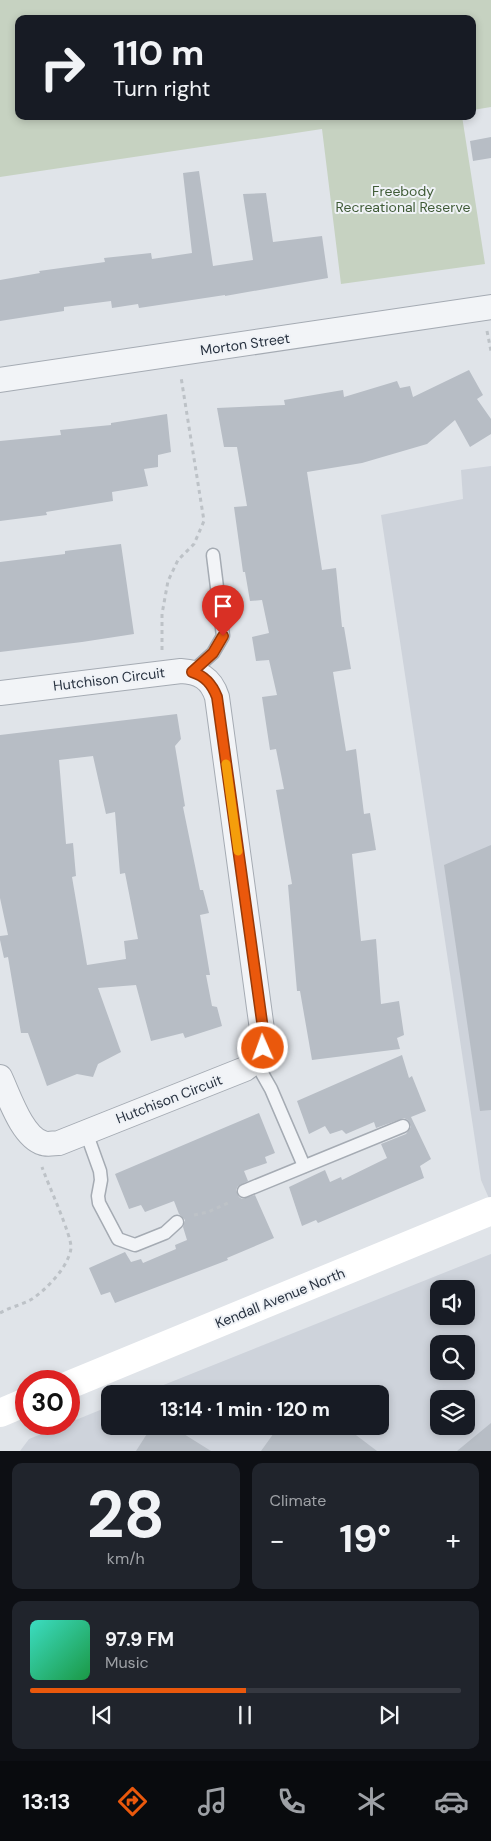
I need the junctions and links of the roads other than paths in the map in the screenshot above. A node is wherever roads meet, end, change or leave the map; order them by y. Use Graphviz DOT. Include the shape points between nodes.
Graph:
graph roads {
  1 [pos="491,308"];
  2 [pos="0,380"];
  3 [pos="213,555"];
  4 [pos="192,672"];
  5 [pos="0,693"];
  6 [pos="255,1061"];
  7 [pos="0,1078"];
  8 [pos="403,1126"];
  9 [pos="86,1132"];
  10 [pos="304,1166"];
  11 [pos="244,1191"];
  12 [pos="491,1211"];
  13 [pos="178,1222"];
  14 [pos="80,1380"];
  15 [pos="15,1407"];
  16 [pos="0,1413"];
  1 -- 2 [label="street, Morton Street"];
  3 -- 4 [label="lane" via="223,636 213,653"];
  4 -- 5 [label="street, Hutchison Circuit" via="163,672"];
  4 -- 6 [label="street" via="207,679 217,697 263,1029 263,1048"];
  6 -- 9 [label="street, Hutchison Circuit" via="239,1072"];
  6 -- 10 [label="lane" via="271,1089"];
  7 -- 9 [label="street, Hutchison Circuit" via="23,1126 35,1139 44,1144 59,1143"];
  8 -- 10 [label="lane"];
  9 -- 13 [label="lane" via="100,1171 100,1203 118,1239 135,1245 165,1233"];
  10 -- 11 [label="lane"];
  12 -- 14 [label="street, Kendall Avenue North"];
  15 -- 16 [label="street"];
}
